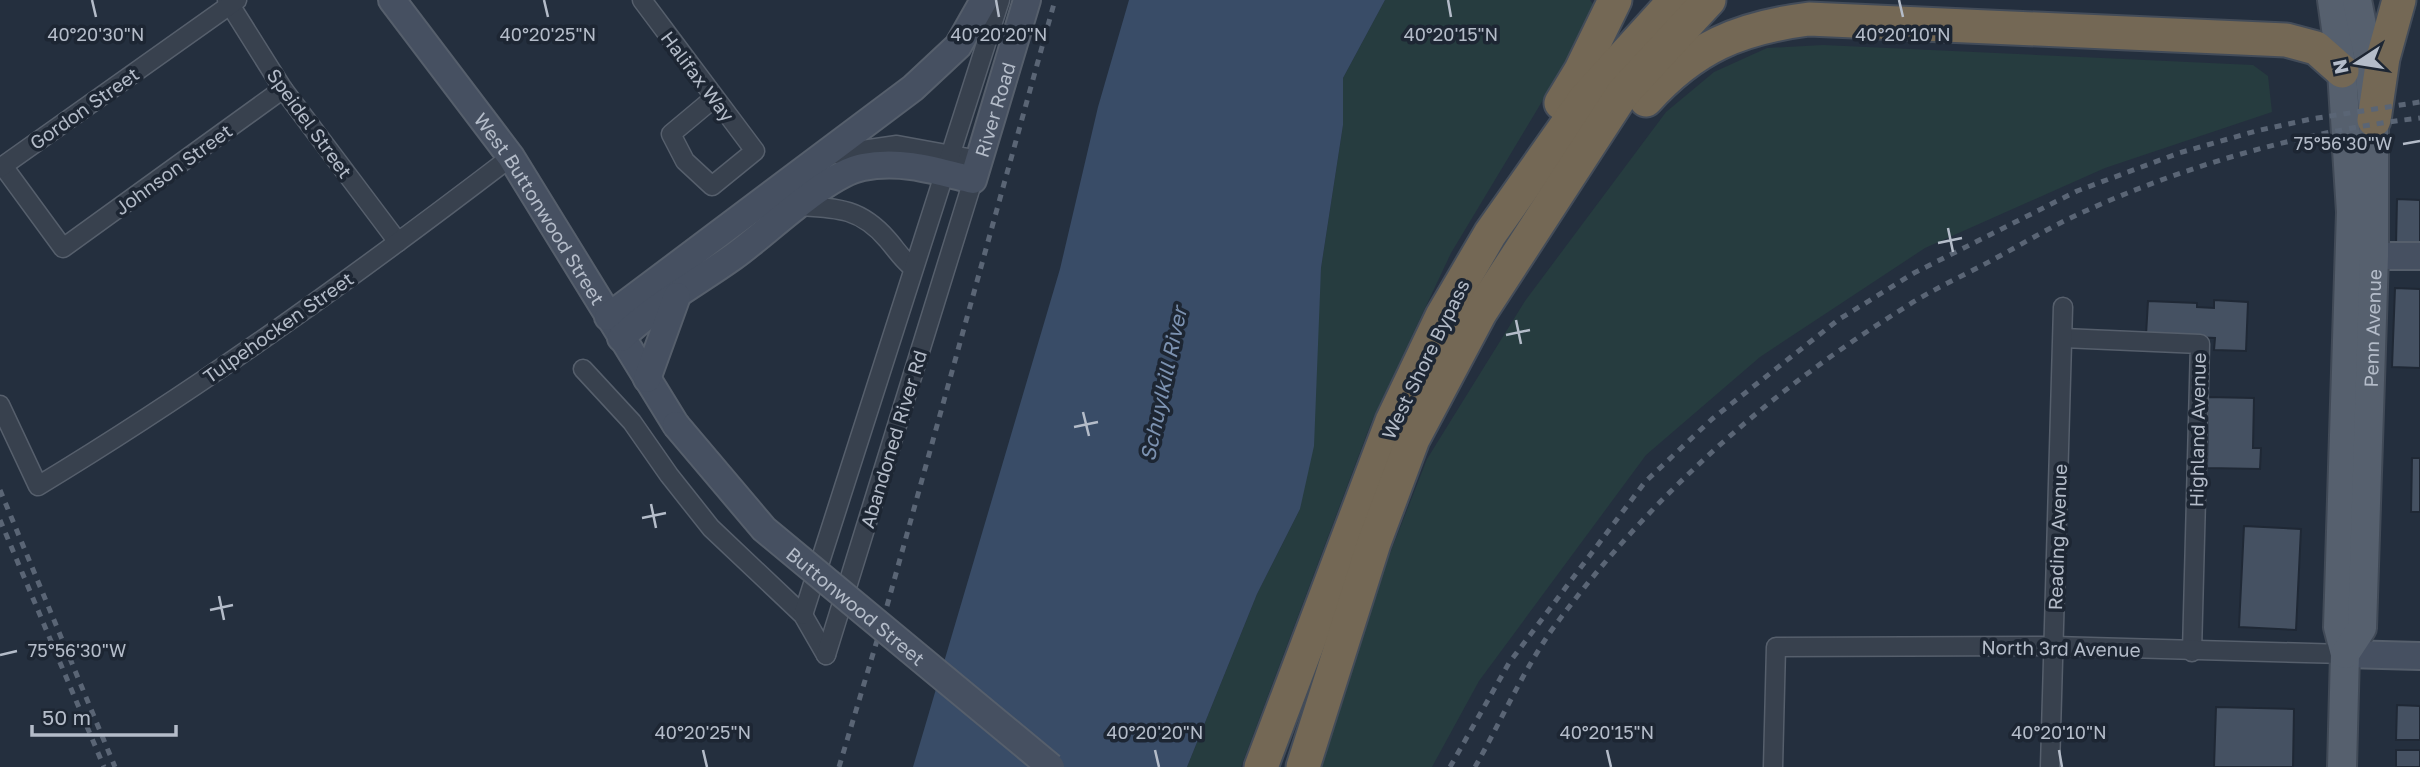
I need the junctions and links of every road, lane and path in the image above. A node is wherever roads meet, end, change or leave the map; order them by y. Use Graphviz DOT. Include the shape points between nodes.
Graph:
graph roads {
  1 [pos="392,0"];
  2 [pos="642,0"];
  3 [pos="984,0"];
  4 [pos="1000,0"];
  5 [pos="1027,0"];
  6 [pos="1615,0"];
  7 [pos="1675,0"];
  8 [pos="1709,0"];
  9 [pos="2332,0"];
  10 [pos="2357,0"];
  11 [pos="2399,0"];
  12 [pos="231,2"];
  13 [pos="2342,71"];
  14 [pos="283,89"];
  15 [pos="714,98"];
  16 [pos="2375,120"];
  17 [pos="825,156"];
  18 [pos="511,157"];
  19 [pos="946,162"];
  20 [pos="1574,164"];
  21 [pos="1,167"];
  22 [pos="976,170"];
  23 [pos="2361,172"];
  24 [pos="799,206"];
  25 [pos="1499,220"];
  26 [pos="398,242"];
  27 [pos="2374,256"];
  28 [pos="2420,256"];
  29 [pos="912,267"];
  30 [pos="589,288"];
  31 [pos="666,289"];
  32 [pos="2063,307"];
  33 [pos="615,327"];
  34 [pos="2063,338"];
  35 [pos="583,369"];
  36 [pos="647,379"];
  37 [pos="0,405"];
  38 [pos="676,425"];
  39 [pos="803,615"];
  40 [pos="2054,646"];
  41 [pos="2192,652"];
  42 [pos="2345,654"];
  43 [pos="2420,656"];
  44 [pos="1051,767"];
  45 [pos="1261,767"];
  46 [pos="1303,767"];
  47 [pos="1773,767"];
  48 [pos="2050,767"];
  49 [pos="2342,767"];
  1 -- 18 [label="street, West Buttonwood Street"];
  2 -- 15 [label="street, Halifax Way"];
  3 -- 17 [label="street" via="958,46 913,88"];
  4 -- 19 [label="street, Abandoned River Rd"];
  5 -- 22 [label="street, River Road"];
  6 -- 25 [label="highway" via="1581,70 1520,172"];
  7 -- 25 [label="highway, West Shore Bypass" via="1585,99"];
  8 -- 20 [label="highway, West Shore Bypass" via="1623,93"];
  9 -- 13 [label="main road, Penn Avenue"];
  10 -- 16 [label="main road, Penn Avenue"];
  11 -- 16 [label="highway" via="2383,58"];
  12 -- 14 [label="street, Speidel Street"];
  12 -- 21 [label="street, Gordon Street"];
  13 -- 20 [label="highway" via="2316,48 2276,39 1809,19 1751,29 1712,45 1669,75 1623,125"];
  13 -- 23 [label="main road, Penn Avenue"];
  14 -- 21 [label="street, Johnson Street" via="63,248"];
  14 -- 26 [label="street, Speidel Street"];
  15 -- 15 [label="street, Halifax Way" via="671,134 685,161 712,186 755,150"];
  16 -- 23 [label="main road, Penn Avenue"];
  17 -- 19 [label="street" via="882,145"];
  17 -- 31 [label="street"];
  18 -- 26 [label="street, Tulpehocken Street"];
  18 -- 30 [label="street, West Buttonwood Street"];
  19 -- 22 [label="street"];
  19 -- 24 [label="street" via="860,167 832,180"];
  19 -- 29 [label="street, Abandoned River Rd"];
  20 -- 46 [label="highway, West Shore Bypass" via="1480,313 1413,439 1374,543"];
  22 -- 39 [label="street, Abandoned River Rd" via="826,655"];
  23 -- 27 [label="main road, Penn Avenue"];
  23 -- 42 [label="main road, Penn Avenue" via="2350,255 2338,626"];
  24 -- 29 [label="street" via="853,212 872,223"];
  24 -- 31 [label="street"];
  25 -- 45 [label="highway, West Shore Bypass" via="1441,316 1392,421"];
  26 -- 37 [label="street, Tulpehocken Street" via="155,415 38,486"];
  27 -- 28 [label="street"];
  27 -- 42 [label="main road, Penn Avenue" via="2362,628"];
  29 -- 39 [label="street, Abandoned River Rd"];
  30 -- 31 [label="street"];
  30 -- 33 [label="street, West Buttonwood Street"];
  31 -- 33 [label="street"];
  31 -- 36 [label="street"];
  32 -- 34 [label="street, Reading Avenue"];
  33 -- 36 [label="street, West Buttonwood Street"];
  34 -- 40 [label="street, Reading Avenue"];
  34 -- 41 [label="street, Highland Avenue" via="2200,344"];
  35 -- 39 [label="street, Abandoned River Rd" via="632,422 711,528"];
  36 -- 38 [label="street, West Buttonwood Street"];
  38 -- 44 [label="street, Buttonwood Street, bridge" via="764,529"];
  40 -- 41 [label="street, North 3rd Avenue"];
  40 -- 47 [label="street, North 3rd Avenue" via="1776,647"];
  40 -- 48 [label="street, Reading Avenue"];
  41 -- 42 [label="street, North 3rd Avenue"];
  42 -- 43 [label="street"];
  42 -- 49 [label="main road, Penn Avenue"];
}
